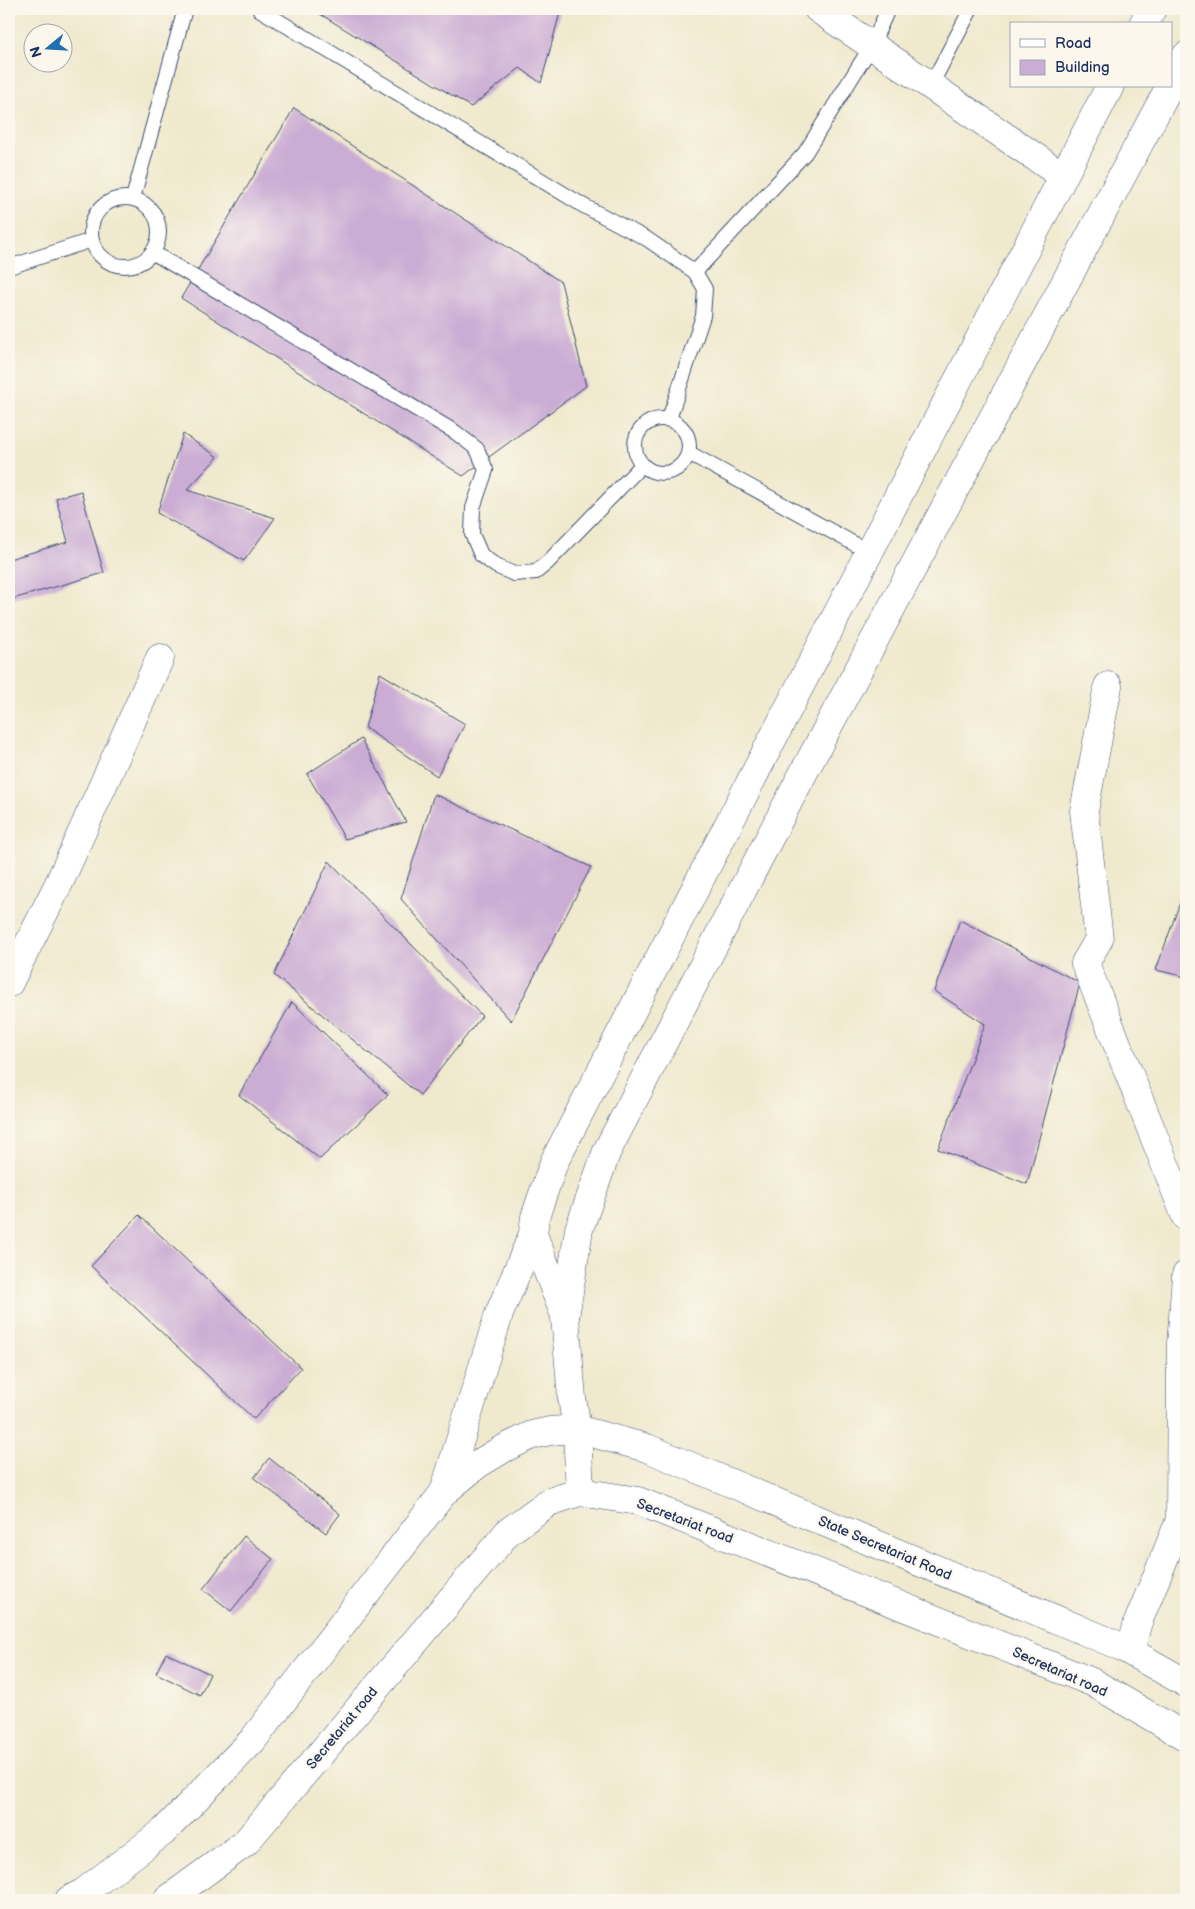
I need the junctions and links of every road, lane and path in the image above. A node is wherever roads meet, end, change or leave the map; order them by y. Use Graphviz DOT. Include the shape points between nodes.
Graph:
graph roads {
  1 [pos="185,9"];
  2 [pos="259,9"];
  3 [pos="818,9"];
  4 [pos="888,9"];
  5 [pos="971,9"];
  6 [pos="1152,9"];
  7 [pos="1144,22"];
  8 [pos="872,46"];
  9 [pos="1186,56"];
  10 [pos="1172,83"];
  11 [pos="930,87"];
  12 [pos="1109,88"];
  13 [pos="1169,88"];
  14 [pos="1064,176"];
  15 [pos="133,198"];
  16 [pos="92,240"];
  17 [pos="152,252"];
  18 [pos="9,267"];
  19 [pos="695,272"];
  20 [pos="669,419"];
  21 [pos="689,453"];
  22 [pos="642,465"];
  23 [pos="869,552"];
  24 [pos="160,658"];
  25 [pos="1108,686"];
  26 [pos="9,983"];
  27 [pos="1186,1217"];
  28 [pos="533,1234"];
  29 [pos="1186,1275"];
  30 [pos="565,1317"];
  31 [pos="577,1429"];
  32 [pos="444,1492"];
  33 [pos="580,1492"];
  34 [pos="1130,1651"];
  35 [pos="1186,1683"];
  36 [pos="1186,1737"];
  37 [pos="69,1900"];
  38 [pos="167,1900"];
  1 -- 15 [label="lane"];
  2 -- 19 [label="lane" via="584,206 647,239"];
  3 -- 8 [label="street"];
  4 -- 8 [label="lane"];
  5 -- 11 [label="lane"];
  6 -- 7 [label="street"];
  8 -- 11 [label="street"];
  8 -- 19 [label="lane" via="805,153"];
  9 -- 10 [label="street"];
  11 -- 14 [label="street"];
  12 -- 14 [label="street"];
  13 -- 30 [label="street" via="797,785 607,1151 579,1229"];
  14 -- 23 [label="street"];
  15 -- 16 [label="lane" via="110,200 100,208 90,228"];
  15 -- 17 [label="lane" via="144,203 157,221 159,232"];
  16 -- 17 [label="lane" via="104,259 124,266 144,260"];
  16 -- 18 [label="lane"];
  17 -- 22 [label="lane" via="455,432 477,449 486,470 473,508 472,534 481,555 514,574 536,572 548,562"];
  19 -- 20 [label="lane" via="705,289 703,316"];
  20 -- 21 [label="lane" via="682,426 688,439"];
  20 -- 22 [label="lane" via="655,419 642,426 635,438 635,452"];
  21 -- 22 [label="lane" via="682,466 668,473 654,473"];
  21 -- 23 [label="lane"];
  23 -- 28 [label="street" via="554,1162 535,1217"];
  24 -- 26 [label="street" via="60,881"];
  25 -- 27 [label="street" via="1084,811 1099,939 1085,963"];
  28 -- 30 [label="street"];
  28 -- 32 [label="street" via="499,1314"];
  29 -- 34 [label="street" via="1181,1344 1180,1520 1138,1622"];
  30 -- 31 [label="street"];
  31 -- 32 [label="street, State Secretariat Road" via="532,1435 478,1464"];
  31 -- 33 [label="street"];
  31 -- 34 [label="street, State Secretariat Road" via="647,1448"];
  32 -- 37 [label="street" via="252,1741 163,1832"];
  33 -- 36 [label="street, Secretariat road" via="638,1501 1092,1682"];
  33 -- 38 [label="street, Secretariat road" via="548,1502 508,1532 245,1843"];
  34 -- 35 [label="street, State Secretariat Road"];
}
